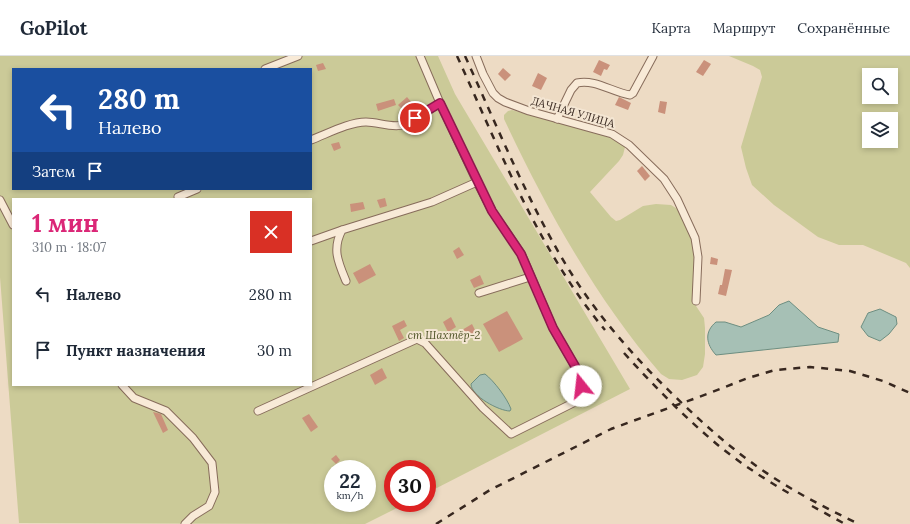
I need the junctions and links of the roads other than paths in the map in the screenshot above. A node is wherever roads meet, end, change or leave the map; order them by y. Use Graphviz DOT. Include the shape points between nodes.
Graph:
graph roads {
  1 [pos="298,56"];
  2 [pos="420,56"];
  3 [pos="476,56"];
  4 [pos="653,56"];
  5 [pos="268,68"];
  6 [pos="440,103"];
  7 [pos="556,119"];
  8 [pos="312,140"];
  9 [pos="477,182"];
  10 [pos="195,190"];
  11 [pos="178,197"];
  12 [pos="0,200"];
  13 [pos="12,223"];
  14 [pos="342,230"];
  15 [pos="312,241"];
  16 [pos="530,277"];
  17 [pos="346,281"];
  18 [pos="479,293"];
  19 [pos="696,301"];
  20 [pos="123,386"];
  21 [pos="258,411"];
  22 [pos="185,524"];
  1 -- 5 [label="street"];
  2 -- 6 [label="street"];
  3 -- 7 [label="street, ДАЧНАЯ УЛИЦА" via="483,74 498,98"];
  4 -- 7 [label="street" via="630,95 590,82 577,83 570,90"];
  6 -- 8 [label="street" via="403,125 366,122"];
  6 -- 9 [label="street"];
  7 -- 19 [label="street, ДАЧНАЯ УЛИЦА" via="620,138 664,179 677,199 695,238 698,257"];
  9 -- 14 [label="street" via="432,202"];
  9 -- 16 [label="street" via="492,211 521,254"];
  10 -- 11 [label="street"];
  12 -- 13 [label="street"];
  14 -- 15 [label="street"];
  14 -- 17 [label="street" via="336,240 338,263"];
  16 -- 18 [label="street"];
  16 -- 21 [label="street" via="553,328 579,373 580,395 574,403 511,434 483,408 425,343 417,339"];
  20 -- 22 [label="street" via="134,398 166,411 193,438 212,463 216,492 209,506"];
}
